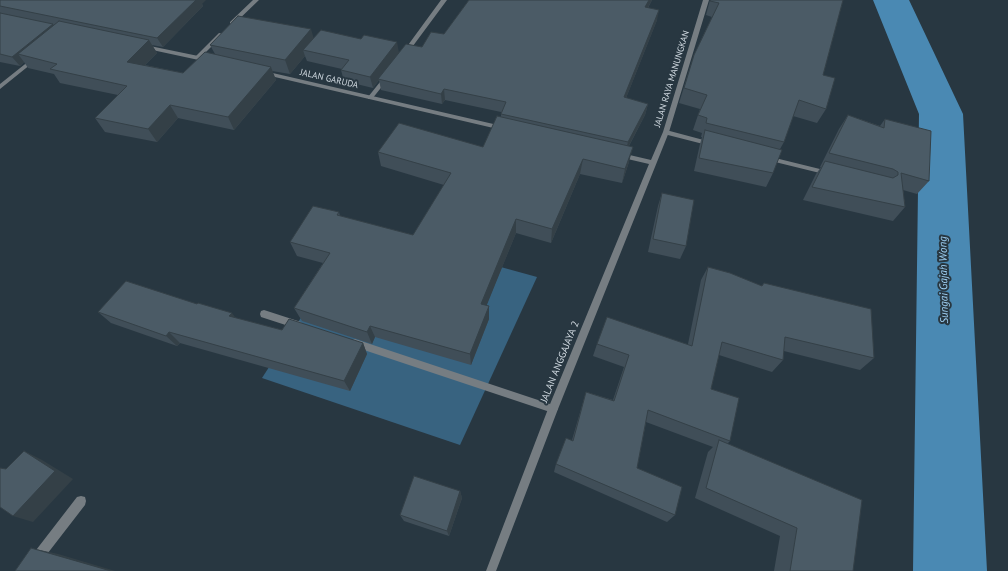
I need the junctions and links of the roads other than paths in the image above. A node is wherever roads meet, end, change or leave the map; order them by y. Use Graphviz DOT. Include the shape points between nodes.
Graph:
graph roads {
  1 [pos="256,0"];
  2 [pos="444,0"];
  3 [pos="706,0"];
  4 [pos="229,26"];
  5 [pos="224,32"];
  6 [pos="135,46"];
  7 [pos="403,55"];
  8 [pos="36,57"];
  9 [pos="197,58"];
  10 [pos="212,61"];
  11 [pos="257,72"];
  12 [pos="389,74"];
  13 [pos="0,87"];
  14 [pos="370,98"];
  15 [pos="508,130"];
  16 [pos="666,132"];
  17 [pos="720,146"];
  18 [pos="615,154"];
  19 [pos="758,156"];
  20 [pos="653,163"];
  21 [pos="836,175"];
  22 [pos="264,314"];
  23 [pos="308,328"];
  24 [pos="346,340"];
  25 [pos="553,409"];
  26 [pos="81,501"];
  27 [pos="27,571"];
  28 [pos="492,571"];
  1 -- 4 [label="street"];
  2 -- 7 [label="street"];
  3 -- 16 [label="street, JALAN RAYA MANUNGKAN"];
  5 -- 9 [label="street"];
  6 -- 9 [label="street"];
  8 -- 13 [label="street"];
  9 -- 10 [label="street"];
  11 -- 14 [label="street, JALAN GARUDA"];
  12 -- 14 [label="street"];
  14 -- 15 [label="street, JALAN GARUDA"];
  16 -- 17 [label="street"];
  16 -- 20 [label="street, JALAN RAYA MANUNGKAN"];
  18 -- 20 [label="street"];
  19 -- 21 [label="street"];
  20 -- 25 [label="street, JALAN ANGGAJAYA 2"];
  22 -- 23 [label="street"];
  24 -- 25 [label="street"];
  25 -- 28 [label="street, JALAN ANGGAJAYA 2"];
  26 -- 27 [label="street"];
}
